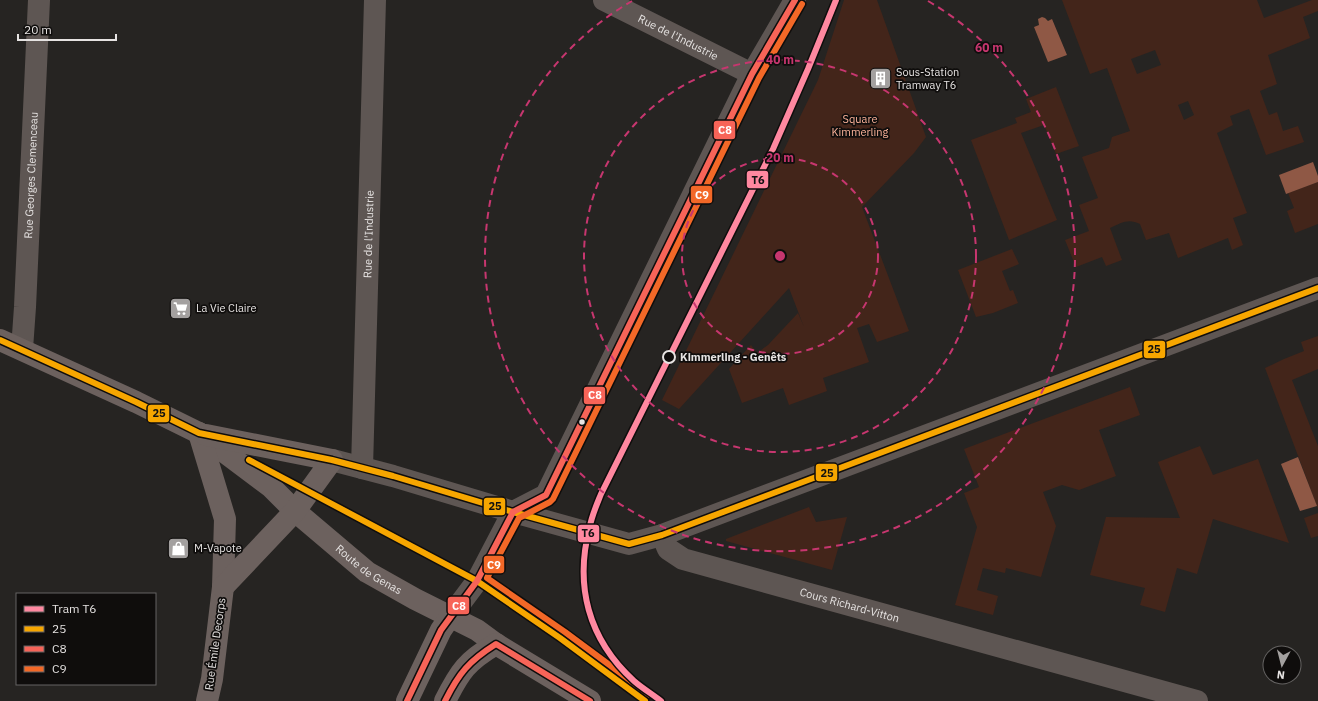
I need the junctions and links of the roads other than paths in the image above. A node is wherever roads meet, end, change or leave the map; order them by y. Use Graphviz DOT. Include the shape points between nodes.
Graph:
graph roads {
  1 [pos="38,0"];
  2 [pos="375,0"];
  3 [pos="604,0"];
  4 [pos="795,0"];
  5 [pos="752,74"];
  6 [pos="1318,288"];
  7 [pos="0,340"];
  8 [pos="22,349"];
  9 [pos="199,433"];
  10 [pos="332,460"];
  11 [pos="362,468"];
  12 [pos="295,511"];
  13 [pos="513,512"];
  14 [pos="662,535"];
  15 [pos="223,587"];
  16 [pos="450,617"];
  17 [pos="496,644"];
  18 [pos="207,701"];
  19 [pos="407,701"];
  20 [pos="445,701"];
  21 [pos="590,701"];
  22 [pos="1197,701"];
  1 -- 8 [label="street, Rue Georges Clemenceau"];
  2 -- 11 [label="street, Rue de l'Industrie"];
  3 -- 5 [label="street, Rue de l'Industrie"];
  4 -- 5 [label="street"];
  5 -- 13 [label="street" via="546,495"];
  6 -- 14 [label="street"];
  7 -- 8 [label="street, Route de Genas"];
  8 -- 9 [label="street, Route de Genas"];
  9 -- 10 [label="street"];
  9 -- 12 [label="street, Route de Genas" via="271,487"];
  9 -- 15 [label="street, Rue Émile Decorps" via="225,518"];
  10 -- 11 [label="street"];
  10 -- 12 [label="street"];
  11 -- 13 [label="street"];
  12 -- 15 [label="street, Rue Émile Decorps"];
  12 -- 16 [label="street, Route de Genas" via="367,572"];
  13 -- 14 [label="street" via="629,544"];
  13 -- 16 [label="street" via="477,581"];
  14 -- 22 [label="street, Cours Richard-Vitton" via="668,549 683,559"];
  15 -- 18 [label="street, Rue Émile Decorps"];
  16 -- 17 [label="street, Route de Genas" via="477,630"];
  16 -- 19 [label="street" via="441,630"];
  17 -- 20 [label="street" via="483,651 463,669"];
  17 -- 21 [label="street, Route de Genas"];
}
